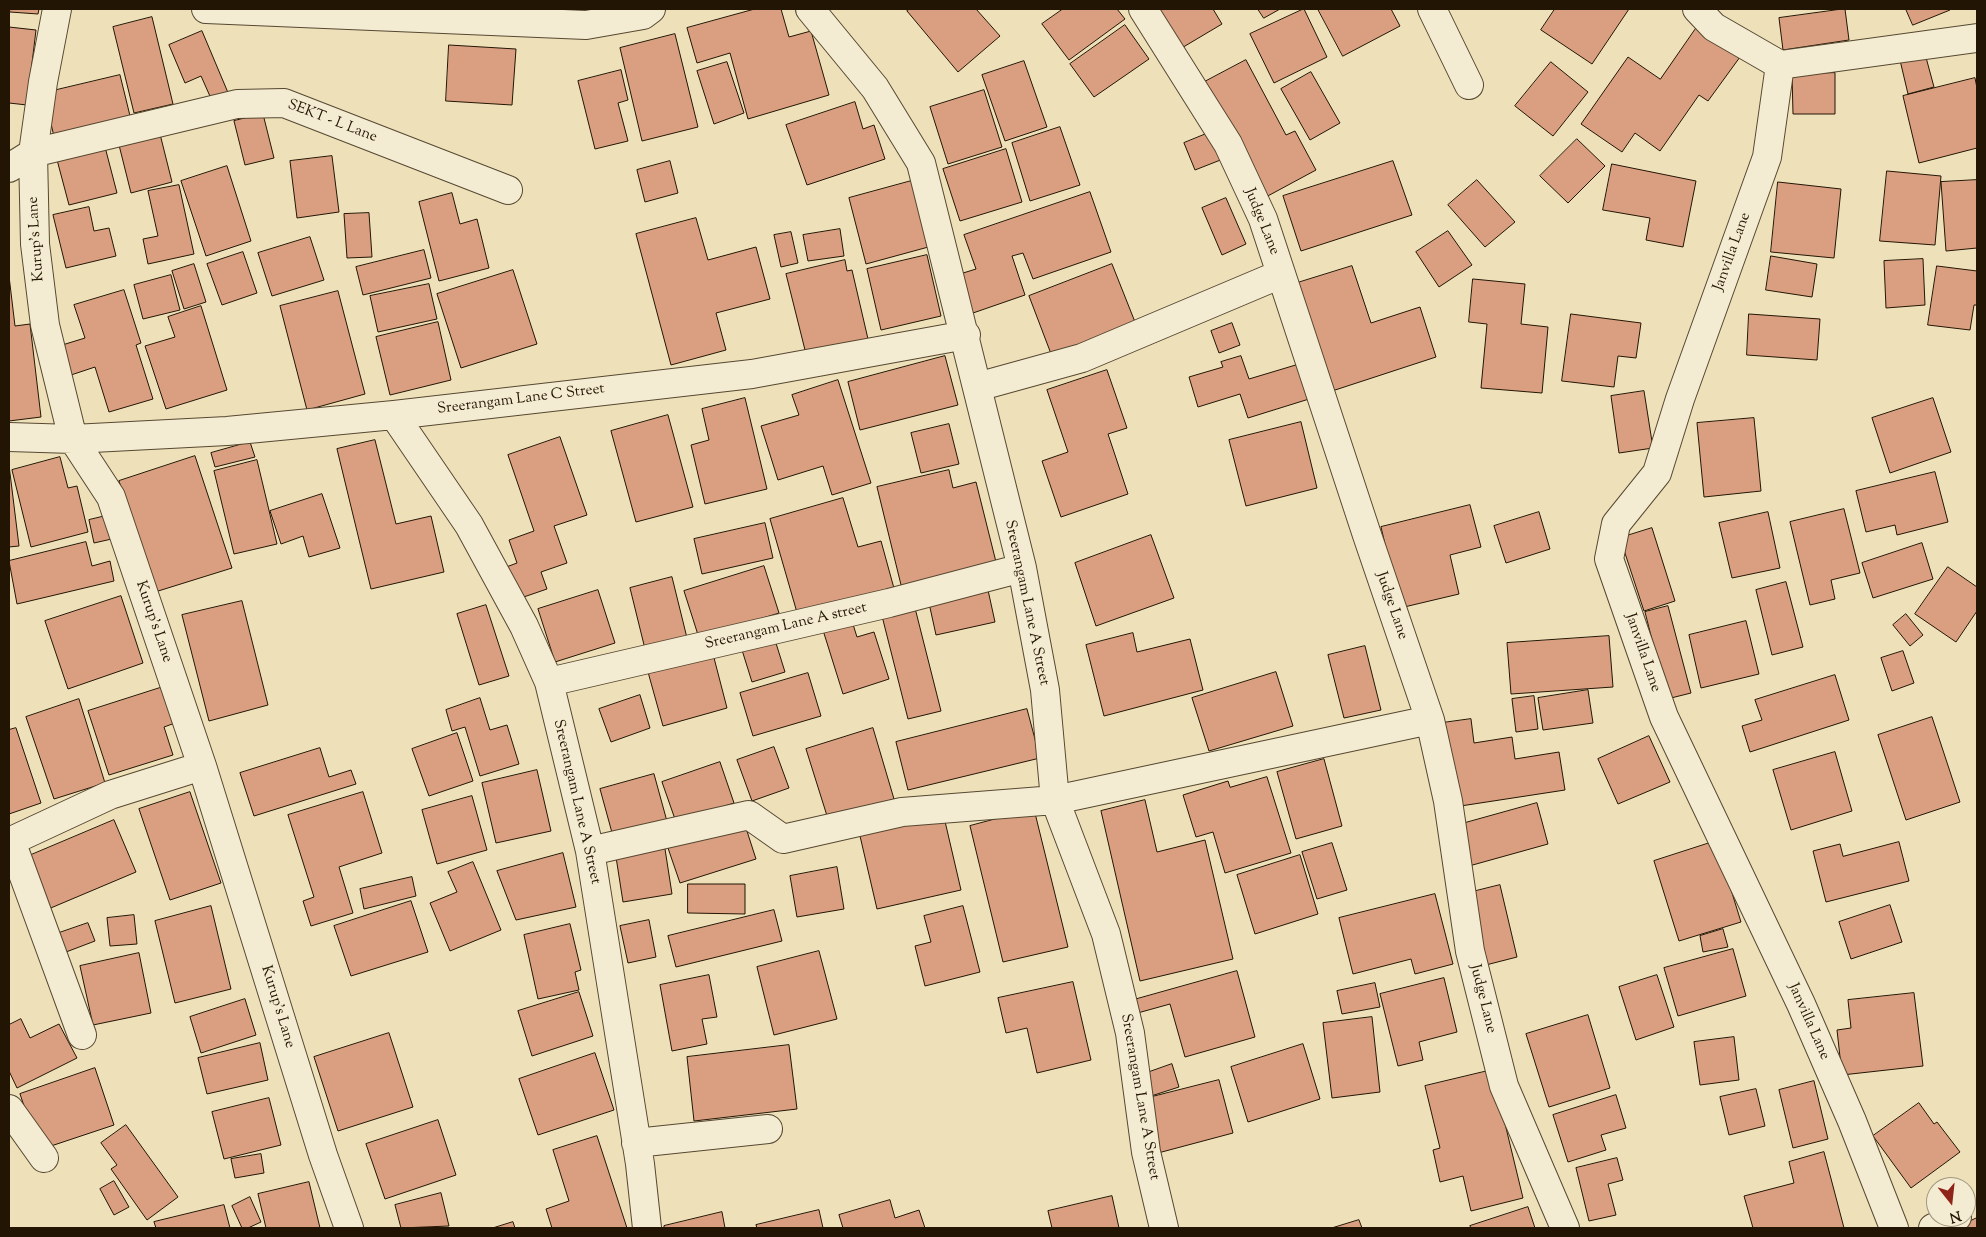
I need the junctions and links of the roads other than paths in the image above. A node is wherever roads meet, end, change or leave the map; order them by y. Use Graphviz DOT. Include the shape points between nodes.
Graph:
graph roads {
  1 [pos="57,9"];
  2 [pos="206,9"];
  3 [pos="651,9"];
  4 [pos="810,9"];
  5 [pos="1144,9"];
  6 [pos="1432,9"];
  7 [pos="1697,9"];
  8 [pos="1977,38"];
  9 [pos="1780,65"];
  10 [pos="1469,85"];
  11 [pos="33,153"];
  12 [pos="9,168"];
  13 [pos="508,190"];
  14 [pos="1282,274"];
  15 [pos="966,335"];
  16 [pos="977,387"];
  17 [pos="394,415"];
  18 [pos="9,436"];
  19 [pos="73,439"];
  20 [pos="1022,568"];
  21 [pos="549,682"];
  22 [pos="1430,720"];
  23 [pos="202,766"];
  24 [pos="1055,800"];
  25 [pos="10,841"];
  26 [pos="590,851"];
  27 [pos="82,1035"];
  28 [pos="9,1109"];
  29 [pos="768,1129"];
  30 [pos="636,1143"];
  31 [pos="44,1158"];
  32 [pos="349,1228"];
  33 [pos="646,1228"];
  34 [pos="1164,1228"];
  35 [pos="1565,1228"];
  36 [pos="1894,1228"];
  1 -- 11 [label="street, Kurup's Lane" via="42,82"];
  2 -- 3 [label="street" via="586,25 643,15"];
  4 -- 15 [label="street, Sreerangam Lane A Street" via="875,88 921,163"];
  5 -- 14 [label="street, Judge Lane" via="1228,144 1263,219"];
  6 -- 10 [label="street"];
  7 -- 9 [label="street" via="1714,27"];
  8 -- 9 [label="street"];
  9 -- 36 [label="street, Janvilla Lane" via="1767,157 1680,399 1657,473 1616,524 1609,559 1664,717 1801,1004"];
  11 -- 12 [label="street, SEKT - L Lane"];
  11 -- 13 [label="street, SEKT - L Lane" via="237,104 284,103"];
  11 -- 19 [label="street, Kurup's Lane" via="35,244 45,325"];
  14 -- 16 [label="street" via="1082,358"];
  14 -- 22 [label="street, Judge Lane"];
  15 -- 16 [label="street, Sreerangam Lane A Street"];
  15 -- 17 [label="street, Sreerangam Lane C Street" via="752,374"];
  16 -- 20 [label="street, Sreerangam Lane A Street"];
  17 -- 19 [label="street, Sreerangam Lane C Street" via="227,431"];
  17 -- 21 [label="street, Sreerangam Lane A Street" via="469,525 524,626"];
  18 -- 19 [label="street, Sreerangam Lane C Street"];
  19 -- 23 [label="street, Kurup's Lane" via="110,497"];
  20 -- 21 [label="street, Sreerangam Lane A street" via="889,603"];
  20 -- 24 [label="street, Sreerangam Lane A Street" via="1045,690"];
  21 -- 26 [label="street, Sreerangam Lane A Street"];
  22 -- 24 [label="street"];
  22 -- 35 [label="street, Judge Lane" via="1448,801 1470,951 1504,1086"];
  23 -- 25 [label="street" via="110,795"];
  23 -- 32 [label="street, Kurup's Lane"];
  24 -- 26 [label="street" via="902,812 783,839 749,815"];
  24 -- 34 [label="street, Sreerangam Lane A Street" via="1106,934 1130,1033 1146,1152"];
  25 -- 27 [label="street"];
  26 -- 30 [label="street, Sreerangam Lane A Street"];
  28 -- 31 [label="street"];
  29 -- 30 [label="street"];
  30 -- 33 [label="street, Sreerangam Lane A Street"];
}
